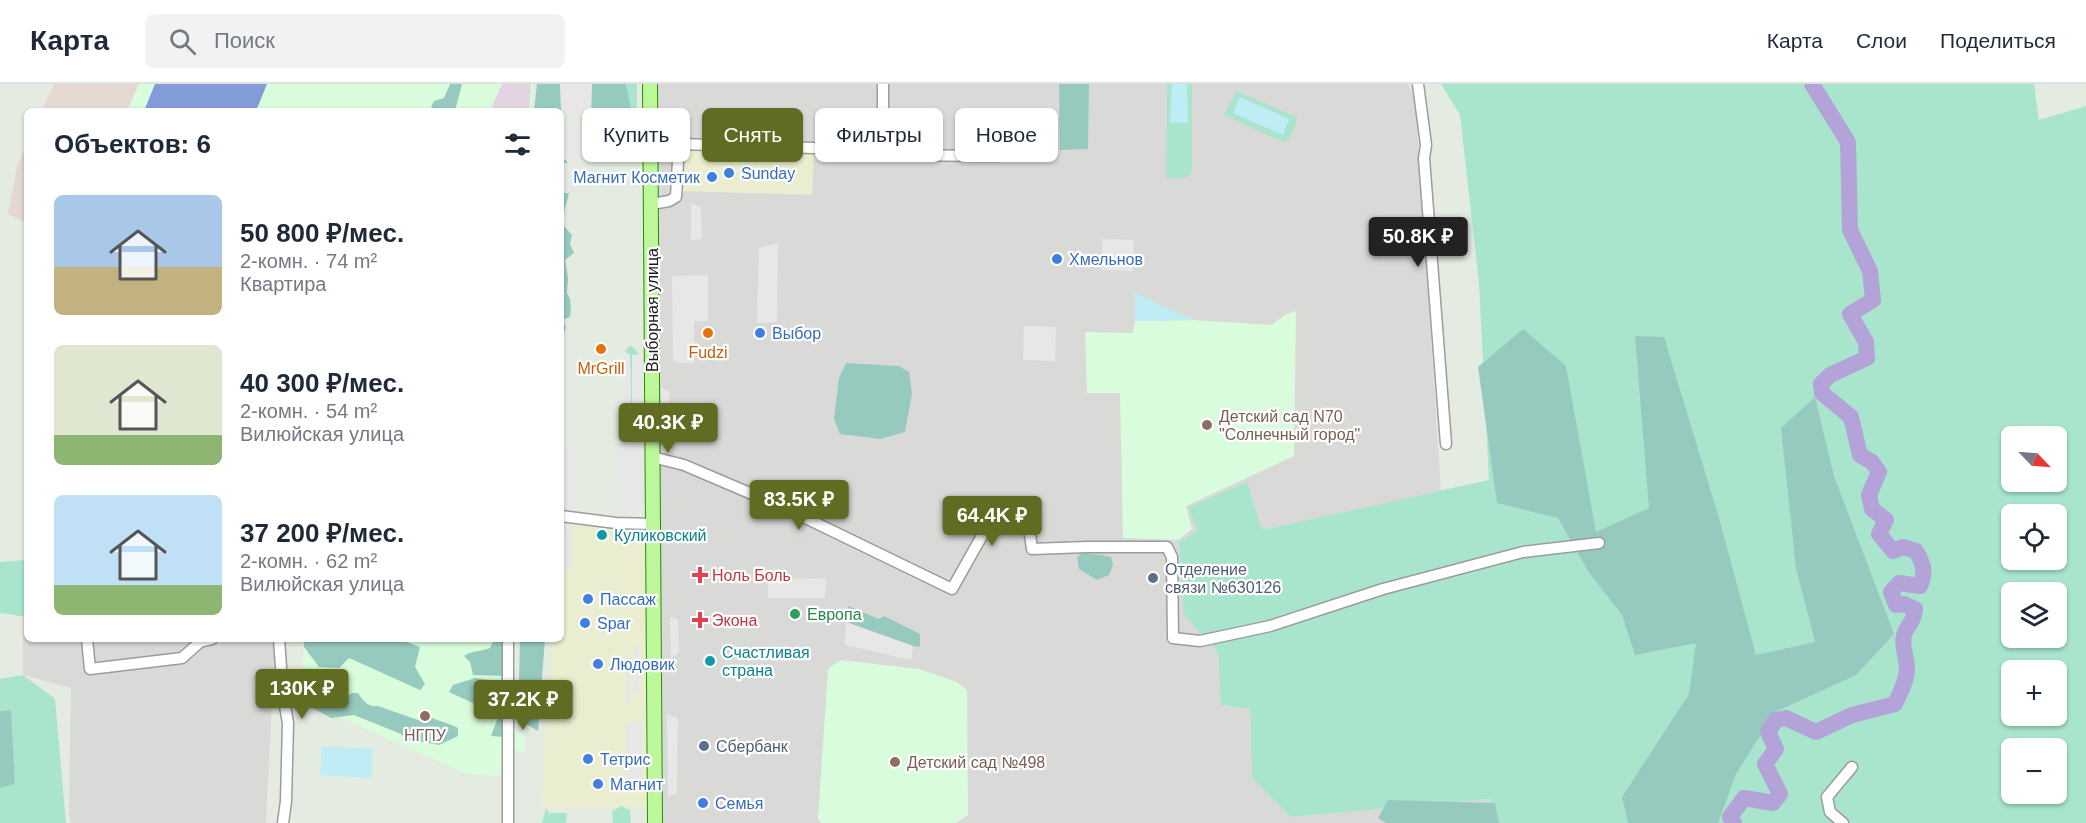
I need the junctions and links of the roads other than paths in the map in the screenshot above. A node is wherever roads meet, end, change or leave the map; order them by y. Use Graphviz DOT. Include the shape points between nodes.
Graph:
graph roads {
  1 [pos="650,84"];
  2 [pos="883,84"];
  3 [pos="1418,84"];
  4 [pos="883,108"];
  5 [pos="815,148"];
  6 [pos="652,204"];
  7 [pos="1446,444"];
  8 [pos="652,457"];
  9 [pos="564,516"];
  10 [pos="654,524"];
  11 [pos="1599,543"];
  12 [pos="87,642"];
  13 [pos="200,642"];
  14 [pos="279,642"];
  15 [pos="508,642"];
  16 [pos="1852,767"];
  17 [pos="283,823"];
  18 [pos="508,823"];
  19 [pos="655,823"];
  20 [pos="1843,823"];
  1 -- 6 [label="main road, Выборная улица"];
  2 -- 4 [label="street"];
  3 -- 7 [label="street" via="1426,145"];
  5 -- 6 [label="street" via="679,144 676,197"];
  6 -- 8 [label="main road, Выборная улица"];
  8 -- 10 [label="main road, Выборная улица"];
  8 -- 11 [label="street" via="684,465 787,509 952,589 998,514 1027,513 1032,549 1167,547 1173,557 1173,638 1200,641 1270,626 1383,589 1523,552"];
  9 -- 10 [label="street"];
  10 -- 19 [label="main road, Выборная улица"];
  12 -- 13 [label="street" via="90,669 182,658"];
  14 -- 17 [label="street" via="288,723"];
  15 -- 18 [label="street"];
  16 -- 20 [label="street" via="1827,797 1830,812"];
}
